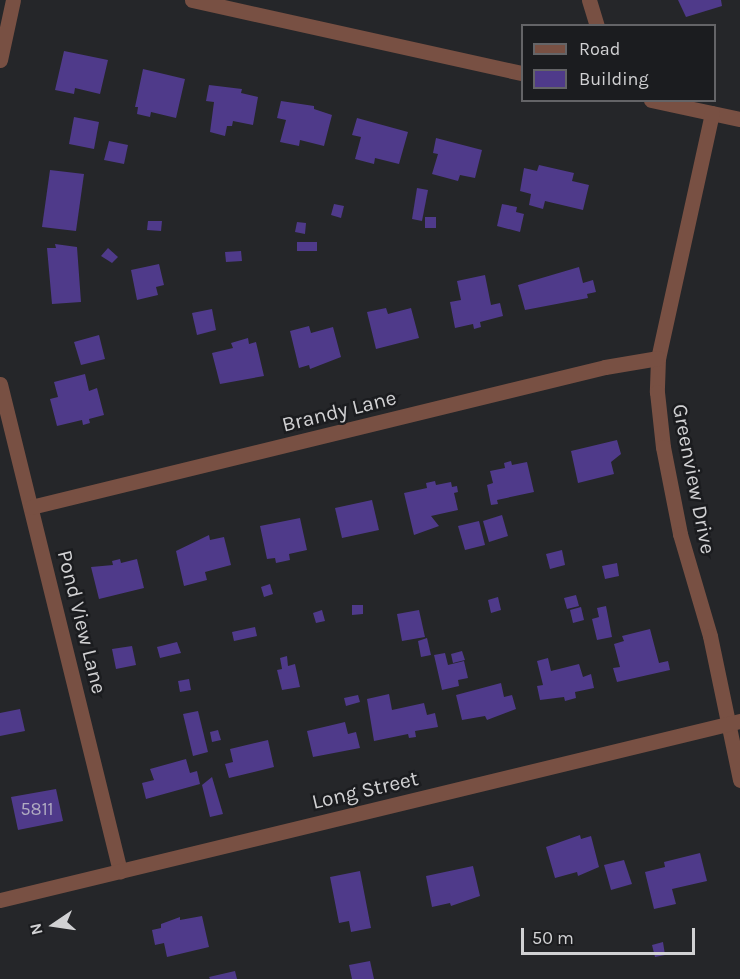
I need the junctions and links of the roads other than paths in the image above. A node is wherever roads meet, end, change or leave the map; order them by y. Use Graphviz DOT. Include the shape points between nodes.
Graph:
graph roads {
  1 [pos="13,0"];
  2 [pos="192,0"];
  3 [pos="590,0"];
  4 [pos="596,24"];
  5 [pos="0,60"];
  6 [pos="521,73"];
  7 [pos="660,102"];
  8 [pos="712,113"];
  9 [pos="740,118"];
  10 [pos="658,358"];
  11 [pos="0,384"];
  12 [pos="31,507"];
  13 [pos="735,722"];
  14 [pos="740,780"];
  15 [pos="120,871"];
  16 [pos="0,900"];
  1 -- 5 [label="street"];
  2 -- 6 [label="street"];
  3 -- 4 [label="street"];
  7 -- 8 [label="street"];
  8 -- 9 [label="street"];
  8 -- 10 [label="street, Greenview Drive"];
  10 -- 12 [label="street, Brandy Lane" via="605,367"];
  10 -- 13 [label="street, Greenview Drive" via="657,392 665,458 680,534"];
  11 -- 12 [label="street, Pond View Lane"];
  12 -- 15 [label="street, Pond View Lane"];
  13 -- 14 [label="street, Greenview Drive"];
  13 -- 15 [label="street, Long Street"];
  15 -- 16 [label="street, Long Street"];
}
